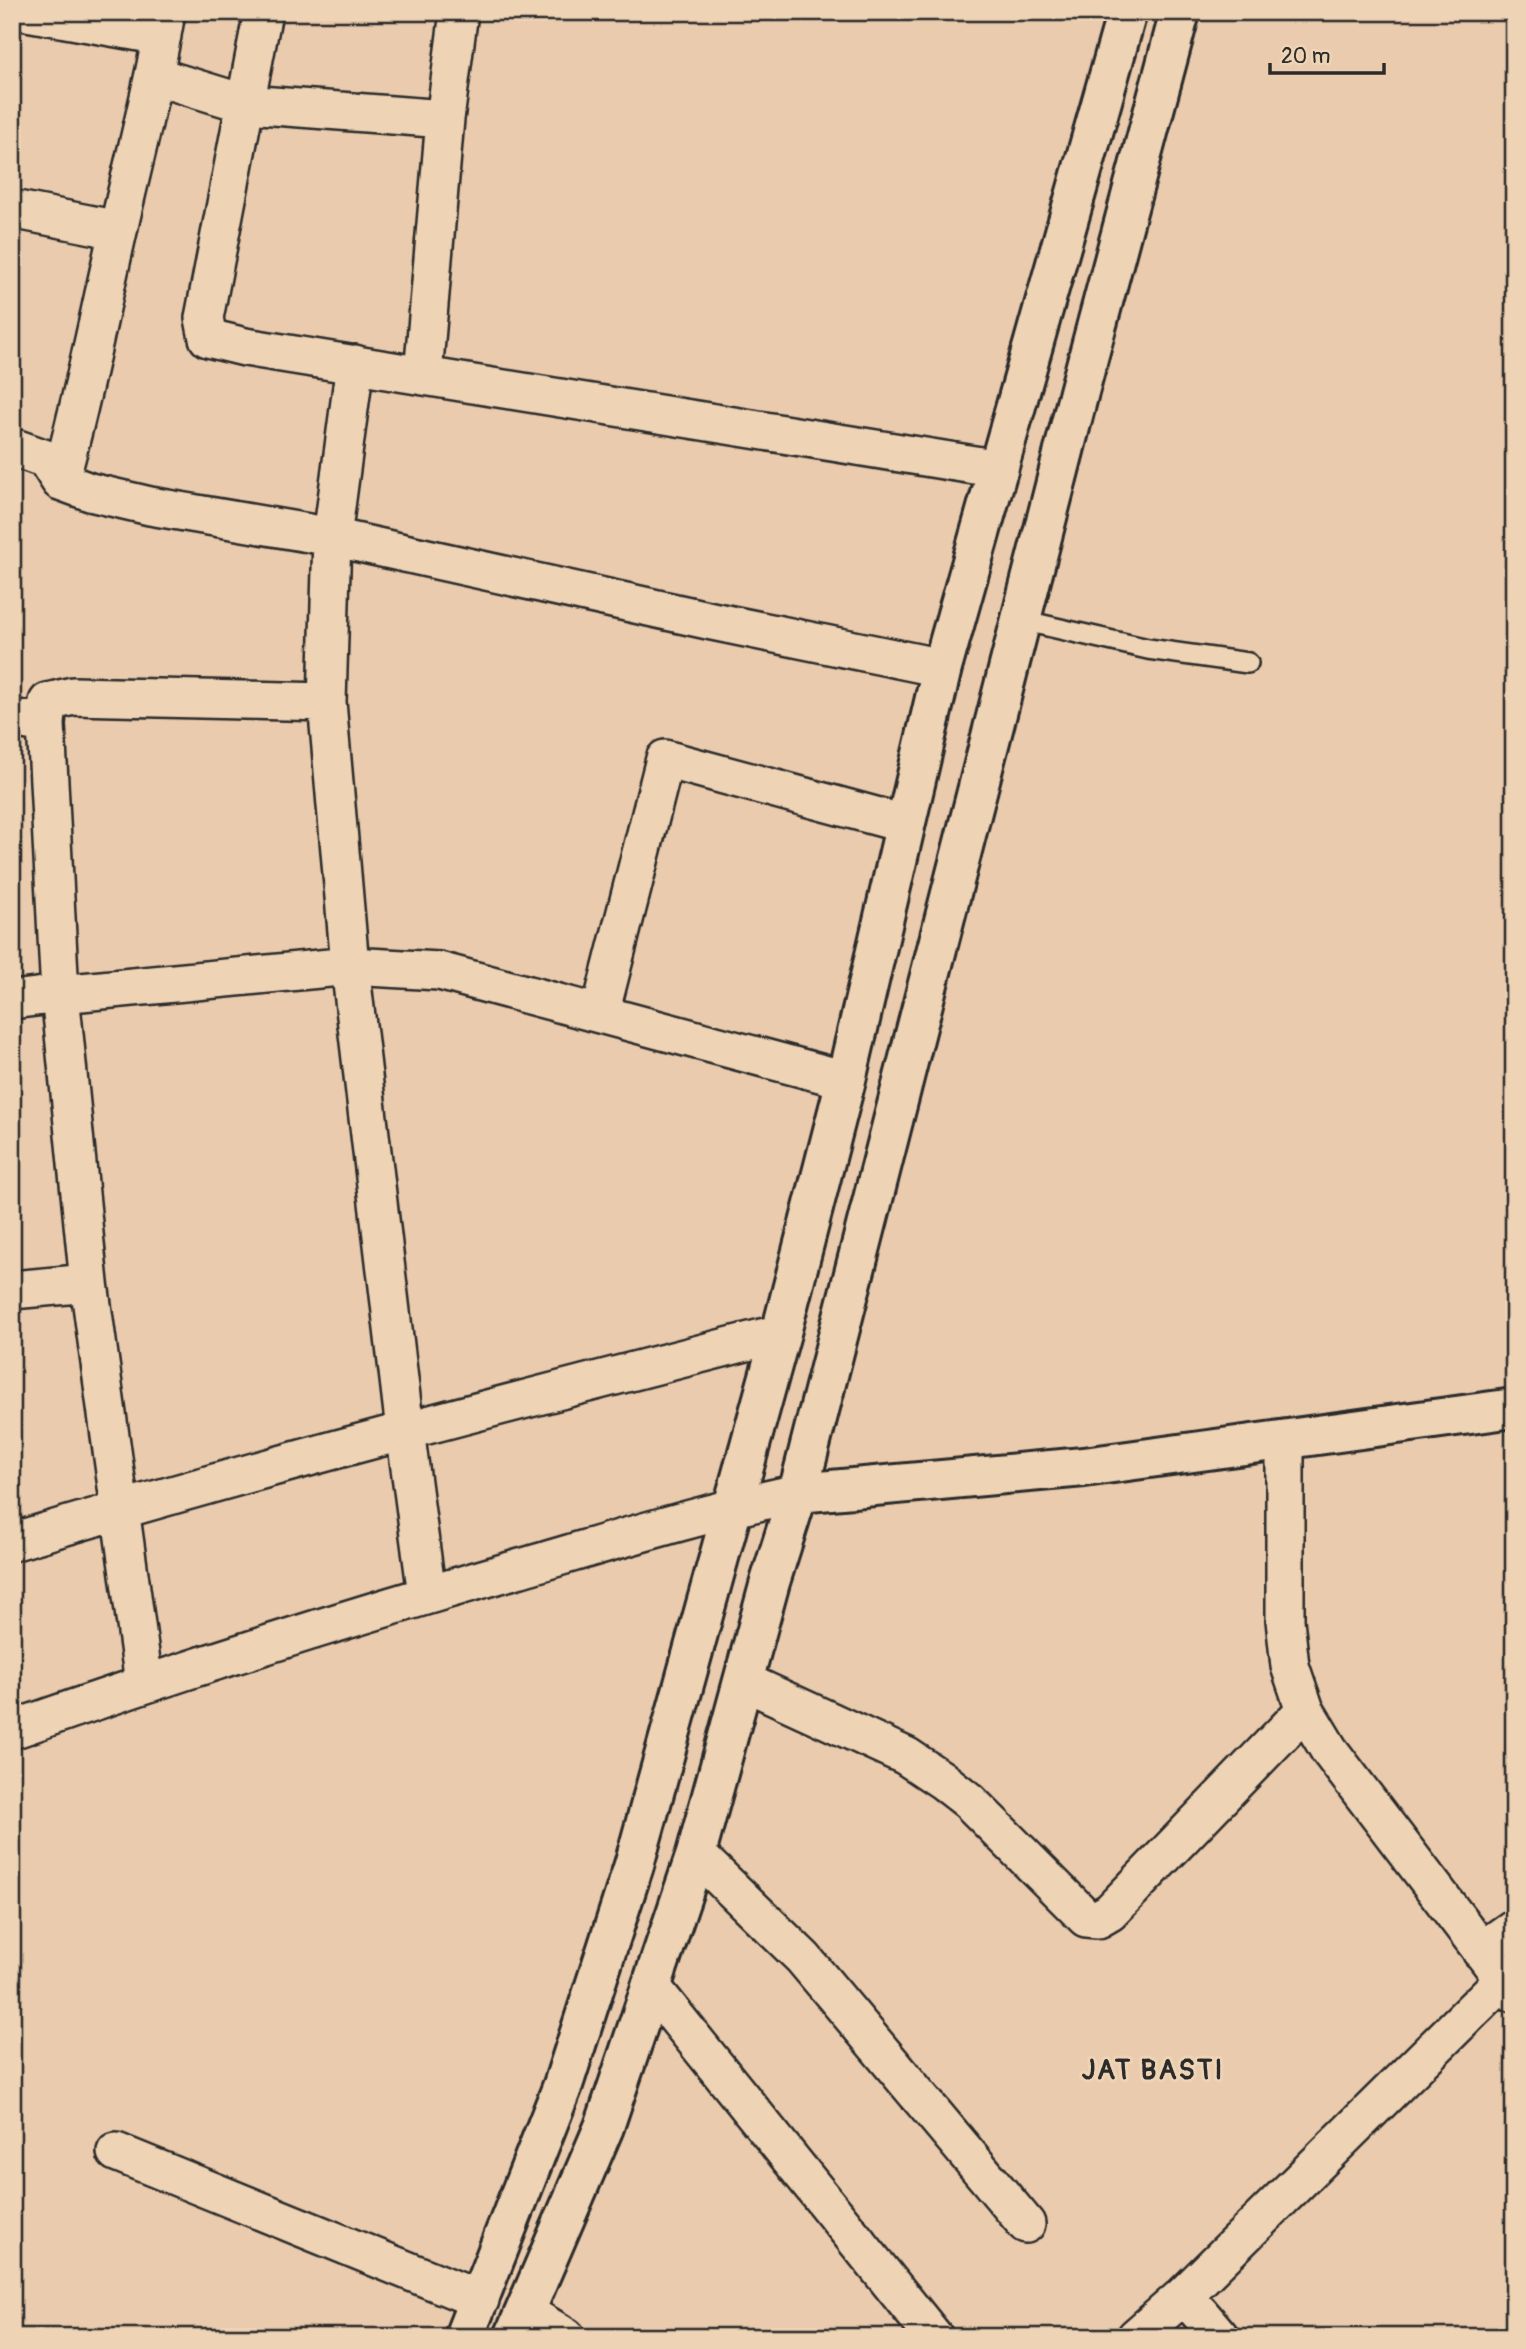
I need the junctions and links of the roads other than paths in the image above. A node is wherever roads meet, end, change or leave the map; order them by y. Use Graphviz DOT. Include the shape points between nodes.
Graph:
graph roads {
  1 [pos="27,12"];
  2 [pos="262,12"];
  3 [pos="458,12"];
  4 [pos="1127,12"];
  5 [pos="1180,12"];
  6 [pos="164,24"];
  7 [pos="155,76"];
  8 [pos="246,104"];
  9 [pos="445,119"];
  10 [pos="12,209"];
  11 [pos="118,230"];
  12 [pos="355,365"];
  13 [pos="423,375"];
  14 [pos="12,447"];
  15 [pos="999,469"];
  16 [pos="60,481"];
  17 [pos="332,537"];
  18 [pos="1021,620"];
  19 [pos="1248,663"];
  20 [pos="942,668"];
  21 [pos="327,702"];
  22 [pos="29,721"];
  23 [pos="905,824"];
  24 [pos="350,966"];
  25 [pos="60,994"];
  26 [pos="12,1000"];
  27 [pos="600,1014"];
  28 [pos="846,1080"];
  29 [pos="89,1283"];
  30 [pos="12,1290"];
  31 [pos="781,1333"];
  32 [pos="1514,1409"];
  33 [pos="405,1430"];
  34 [pos="1285,1440"];
  35 [pos="798,1493"];
  36 [pos="734,1506"];
  37 [pos="121,1509"];
  38 [pos="12,1542"];
  39 [pos="427,1595"];
  40 [pos="743,1681"];
  41 [pos="144,1683"];
  42 [pos="1306,1710"];
  43 [pos="12,1730"];
  44 [pos="696,1854"];
  45 [pos="1514,1928"];
  46 [pos="1499,1975"];
  47 [pos="652,1986"];
  48 [pos="116,2152"];
  49 [pos="1026,2224"];
  50 [pos="1184,2295"];
  51 [pos="480,2300"];
  52 [pos="519,2324"];
  53 [pos="464,2337"];
  54 [pos="566,2337"];
  55 [pos="934,2337"];
  56 [pos="1136,2337"];
  57 [pos="1220,2337"];
  1 -- 6 [label="street"];
  2 -- 8 [label="street"];
  3 -- 9 [label="street"];
  4 -- 15 [label="street"];
  5 -- 18 [label="street"];
  6 -- 7 [label="street"];
  7 -- 8 [label="street"];
  7 -- 11 [label="street"];
  8 -- 9 [label="street"];
  8 -- 12 [label="street" via="204,318 208,338"];
  9 -- 13 [label="street"];
  10 -- 11 [label="street"];
  11 -- 16 [label="street"];
  12 -- 13 [label="street"];
  12 -- 17 [label="street"];
  13 -- 15 [label="street"];
  14 -- 16 [label="street" via="46,459"];
  15 -- 20 [label="street"];
  16 -- 17 [label="street" via="150,506"];
  17 -- 20 [label="street"];
  17 -- 21 [label="street"];
  18 -- 19 [label="lane" via="1147,649"];
  18 -- 35 [label="street"];
  20 -- 23 [label="street"];
  21 -- 22 [label="street" via="73,696 48,702"];
  21 -- 24 [label="street"];
  22 -- 25 [label="street"];
  23 -- 27 [label="street" via="665,759"];
  23 -- 28 [label="street"];
  24 -- 25 [label="street"];
  24 -- 27 [label="street" via="439,971"];
  24 -- 33 [label="street"];
  25 -- 26 [label="street"];
  25 -- 29 [label="street"];
  27 -- 28 [label="street"];
  28 -- 31 [label="street"];
  29 -- 30 [label="street"];
  29 -- 37 [label="street"];
  31 -- 33 [label="street"];
  31 -- 36 [label="street"];
  32 -- 34 [label="street"];
  33 -- 37 [label="street"];
  33 -- 39 [label="street"];
  34 -- 35 [label="street" via="1084,1467"];
  34 -- 42 [label="street" via="1285,1620 1290,1666"];
  35 -- 36 [label="street"];
  35 -- 40 [label="street"];
  36 -- 39 [label="street"];
  36 -- 51 [label="street" via="634,1865 563,2085"];
  37 -- 38 [label="street"];
  37 -- 41 [label="street"];
  39 -- 41 [label="street"];
  40 -- 42 [label="street" via="906,1756 969,1801 1086,1918 1098,1919 1110,1912"];
  40 -- 44 [label="street"];
  41 -- 43 [label="street"];
  42 -- 46 [label="street" via="1329,1750"];
  44 -- 47 [label="street"];
  44 -- 49 [label="street" via="803,1958"];
  45 -- 46 [label="street"];
  46 -- 50 [label="street"];
  47 -- 52 [label="street" via="604,2127"];
  47 -- 55 [label="street"];
  48 -- 51 [label="street"];
  50 -- 56 [label="street"];
  50 -- 57 [label="street"];
  51 -- 53 [label="street"];
  52 -- 54 [label="street"];
}
